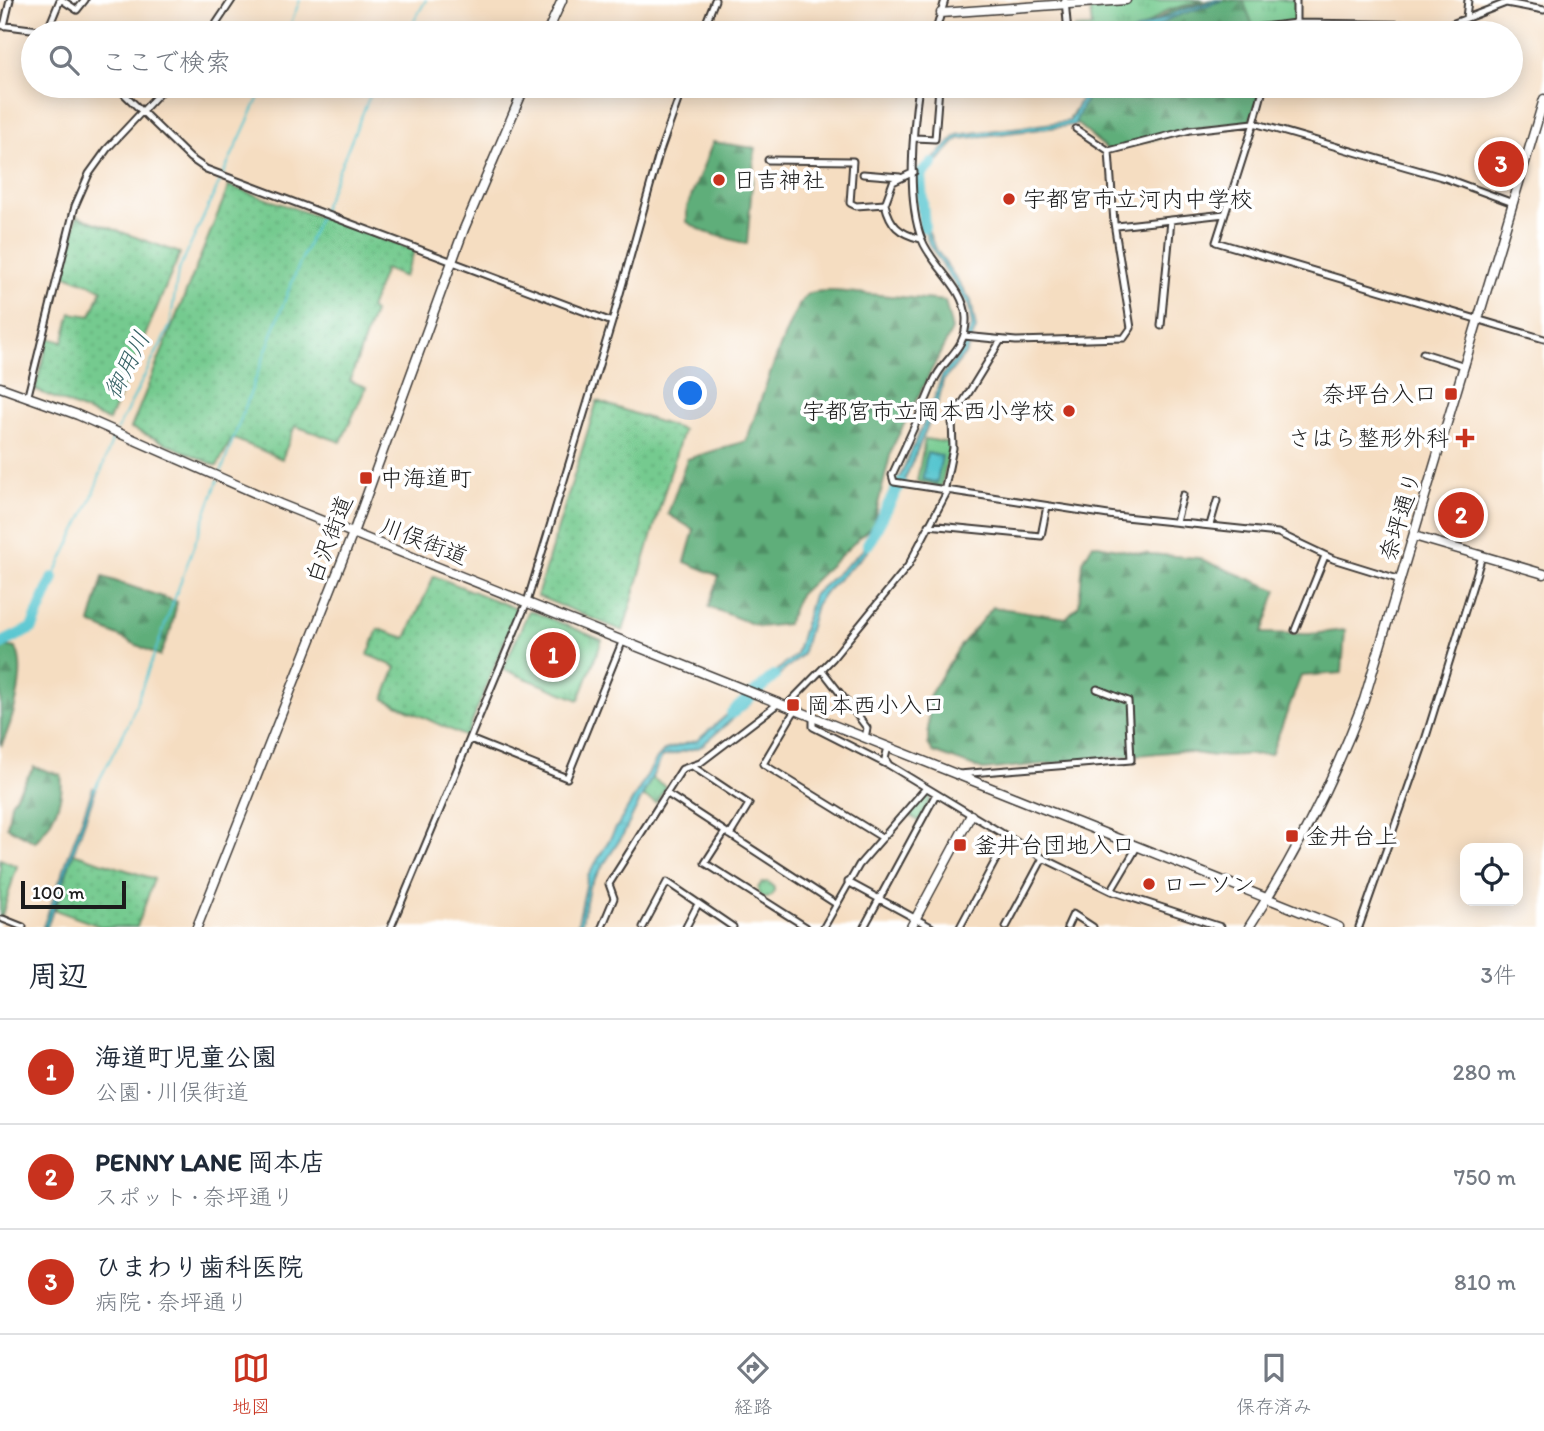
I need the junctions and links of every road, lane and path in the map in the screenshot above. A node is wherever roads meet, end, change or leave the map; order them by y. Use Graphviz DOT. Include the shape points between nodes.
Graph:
graph roads {
  1 [pos="10,0"];
  2 [pos="61,0"];
  3 [pos="85,0"];
  4 [pos="232,0"];
  5 [pos="562,0"];
  6 [pos="715,0"];
  7 [pos="945,0"];
  8 [pos="1126,0"];
  9 [pos="1296,0"];
  10 [pos="1468,0"];
  11 [pos="1065,3"];
  12 [pos="1544,10"];
  13 [pos="941,13"];
  14 [pos="1466,18"];
  15 [pos="52,21"];
  16 [pos="218,21"];
  17 [pos="552,21"];
  18 [pos="707,21"];
  19 [pos="939,21"];
  20 [pos="1067,21"];
  21 [pos="1296,21"];
  22 [pos="1458,21"];
  23 [pos="2,25"];
  24 [pos="21,27"];
  25 [pos="128,98"];
  26 [pos="154,98"];
  27 [pos="520,98"];
  28 [pos="679,98"];
  29 [pos="918,98"];
  30 [pos="938,98"];
  31 [pos="1261,98"];
  32 [pos="1544,99"];
  33 [pos="142,111"];
  34 [pos="1254,123"];
  35 [pos="1076,129"];
  36 [pos="915,138"];
  37 [pos="1109,151"];
  38 [pos="768,160"];
  39 [pos="914,172"];
  40 [pos="863,174"];
  41 [pos="900,177"];
  42 [pos="1513,202"];
  43 [pos="884,204"];
  44 [pos="1225,214"];
  45 [pos="1171,220"];
  46 [pos="1117,226"];
  47 [pos="921,239"];
  48 [pos="452,261"];
  49 [pos="1478,321"];
  50 [pos="612,322"];
  51 [pos="1161,326"];
  52 [pos="968,336"];
  53 [pos="1544,339"];
  54 [pos="1001,340"];
  55 [pos="1423,353"];
  56 [pos="1465,366"];
  57 [pos="0,387"];
  58 [pos="29,395"];
  59 [pos="945,492"];
  60 [pos="1183,495"];
  61 [pos="1217,501"];
  62 [pos="1047,506"];
  63 [pos="1176,522"];
  64 [pos="928,525"];
  65 [pos="1210,525"];
  66 [pos="353,534"];
  67 [pos="1414,536"];
  68 [pos="1482,555"];
  69 [pos="1325,556"];
  70 [pos="1544,574"];
  71 [pos="1401,580"];
  72 [pos="527,602"];
  73 [pos="1296,630"];
  74 [pos="623,640"];
  75 [pos="822,670"];
  76 [pos="1097,689"];
  77 [pos="783,705"];
  78 [pos="795,710"];
  79 [pos="813,717"];
  80 [pos="865,738"];
  81 [pos="470,739"];
  82 [pos="888,747"];
  83 [pos="889,765"];
  84 [pos="692,766"];
  85 [pos="956,774"];
  86 [pos="926,788"];
  87 [pos="666,793"];
  88 [pos="936,794"];
  89 [pos="971,815"];
  90 [pos="727,833"];
  91 [pos="1008,837"];
  92 [pos="883,838"];
  93 [pos="1137,847"];
  94 [pos="1043,858"];
  95 [pos="848,882"];
  96 [pos="1111,891"];
  97 [pos="1268,898"];
  98 [pos="879,899"];
  99 [pos="698,904"];
  100 [pos="836,904"];
  101 [pos="3,919"];
  102 [pos="1195,919"];
  103 [pos="914,923"];
  104 [pos="731,926"];
  105 [pos="23,927"];
  106 [pos="197,927"];
  107 [pos="391,927"];
  108 [pos="602,927"];
  109 [pos="643,927"];
  110 [pos="686,927"];
  111 [pos="806,927"];
  112 [pos="824,927"];
  113 [pos="864,927"];
  114 [pos="931,927"];
  115 [pos="960,927"];
  116 [pos="1006,927"];
  117 [pos="1067,927"];
  118 [pos="1093,927"];
  119 [pos="1189,927"];
  120 [pos="1222,927"];
  121 [pos="1249,927"];
  122 [pos="1339,927"];
  123 [pos="1359,927"];
  1 -- 23 [label="street"];
  2 -- 3 [label="street" via="77,10"];
  2 -- 15 [label="street"];
  4 -- 16 [label="street"];
  5 -- 17 [label="main road"];
  6 -- 18 [label="street"];
  7 -- 13 [label="street"];
  8 -- 11 [label="main road"];
  9 -- 21 [label="street"];
  10 -- 14 [label="street"];
  11 -- 13 [label="main road"];
  11 -- 20 [label="street"];
  12 -- 14 [label="street" via="1506,3"];
  13 -- 19 [label="street"];
  14 -- 22 [label="street"];
  23 -- 24 [label="street"];
  25 -- 33 [label="street"];
  26 -- 33 [label="street"];
  27 -- 48 [label="main road, 白沢街道"];
  28 -- 50 [label="street"];
  29 -- 36 [label="street"];
  30 -- 36 [label="street" via="935,139"];
  31 -- 34 [label="street"];
  32 -- 42 [label="main road, 奈坪通り"];
  33 -- 48 [label="street" via="206,169"];
  33 -- 58 [label="street" via="89,174 75,206"];
  34 -- 37 [label="street" via="1191,130"];
  34 -- 42 [label="street"];
  34 -- 44 [label="street"];
  35 -- 37 [label="street"];
  36 -- 39 [label="street"];
  37 -- 46 [label="street"];
  38 -- 43 [label="street" via="853,161 850,203"];
  39 -- 41 [label="street"];
  39 -- 47 [label="street" via="915,216"];
  40 -- 41 [label="street"];
  41 -- 43 [label="street"];
  42 -- 49 [label="main road, 奈坪通り"];
  43 -- 47 [label="street" via="889,221 906,236"];
  44 -- 45 [label="street"];
  44 -- 49 [label="street" via="1216,243"];
  45 -- 46 [label="street"];
  45 -- 51 [label="street"];
  46 -- 54 [label="street" via="1129,334 1124,338"];
  47 -- 52 [label="street" via="961,300"];
  48 -- 50 [label="street"];
  48 -- 66 [label="main road, 白沢街道"];
  49 -- 53 [label="street"];
  49 -- 56 [label="main road, 奈坪通り"];
  50 -- 72 [label="street"];
  52 -- 54 [label="street"];
  52 -- 59 [label="street" via="933,381 892,475 899,485"];
  54 -- 59 [label="street" via="951,420 953,448"];
  55 -- 56 [label="street"];
  56 -- 67 [label="main road, 奈坪通り"];
  57 -- 58 [label="main road, 川俣街道"];
  58 -- 66 [label="main road, 川俣街道"];
  59 -- 62 [label="street"];
  59 -- 64 [label="street"];
  60 -- 63 [label="street"];
  61 -- 65 [label="street"];
  62 -- 63 [label="street"];
  62 -- 64 [label="street" via="1041,536"];
  63 -- 65 [label="street"];
  64 -- 75 [label="street" via="908,566"];
  65 -- 69 [label="street" via="1278,533"];
  66 -- 72 [label="main road, 川俣街道"];
  66 -- 106 [label="main road, 白沢街道"];
  67 -- 68 [label="main road"];
  67 -- 71 [label="main road, 奈坪通り"];
  68 -- 70 [label="main road"];
  68 -- 123 [label="street" via="1426,740"];
  69 -- 71 [label="street"];
  69 -- 73 [label="street"];
  71 -- 97 [label="main road, 奈坪通り" via="1352,732"];
  72 -- 74 [label="main road, 川俣街道"];
  72 -- 81 [label="street"];
  74 -- 77 [label="main road, 川俣街道"];
  74 -- 81 [label="street" via="567,778"];
  75 -- 77 [label="street"];
  75 -- 80 [label="street" via="867,729"];
  76 -- 85 [label="street" via="1128,701 1131,760"];
  77 -- 78 [label="main road, 川俣街道"];
  77 -- 84 [label="street"];
  78 -- 79 [label="main road, 川俣街道"];
  78 -- 92 [label="street" via="763,764"];
  79 -- 80 [label="main road, 川俣街道"];
  79 -- 83 [label="street" via="813,727"];
  80 -- 82 [label="main road, 川俣街道"];
  81 -- 107 [label="street"];
  82 -- 83 [label="street" via="885,759"];
  82 -- 85 [label="main road, 川俣街道"];
  83 -- 86 [label="street"];
  84 -- 87 [label="street" via="682,769"];
  84 -- 90 [label="street" via="749,804"];
  85 -- 93 [label="main road, 川俣街道"];
  86 -- 88 [label="street"];
  86 -- 92 [label="street"];
  87 -- 90 [label="street"];
  87 -- 108 [label="street" via="609,884 614,898"];
  88 -- 89 [label="street"];
  88 -- 98 [label="street"];
  89 -- 91 [label="street"];
  89 -- 103 [label="main road"];
  90 -- 100 [label="street"];
  90 -- 111 [label="street" via="705,863"];
  91 -- 94 [label="street"];
  91 -- 115 [label="street"];
  92 -- 95 [label="street"];
  93 -- 96 [label="street"];
  93 -- 97 [label="main road, 川俣街道"];
  94 -- 96 [label="street"];
  94 -- 116 [label="street"];
  95 -- 98 [label="street"];
  95 -- 100 [label="street"];
  96 -- 102 [label="street"];
  97 -- 121 [label="main road, 奈坪通り"];
  97 -- 122 [label="main road, 川俣街道"];
  98 -- 103 [label="street"];
  98 -- 113 [label="street"];
  99 -- 104 [label="street"];
  99 -- 109 [label="street" via="667,883"];
  99 -- 110 [label="street"];
  100 -- 112 [label="street"];
  101 -- 105 [label="street"];
  102 -- 119 [label="street"];
  102 -- 120 [label="street"];
  103 -- 114 [label="street"];
  117 -- 118 [label="street" via="1073,914"];
}
